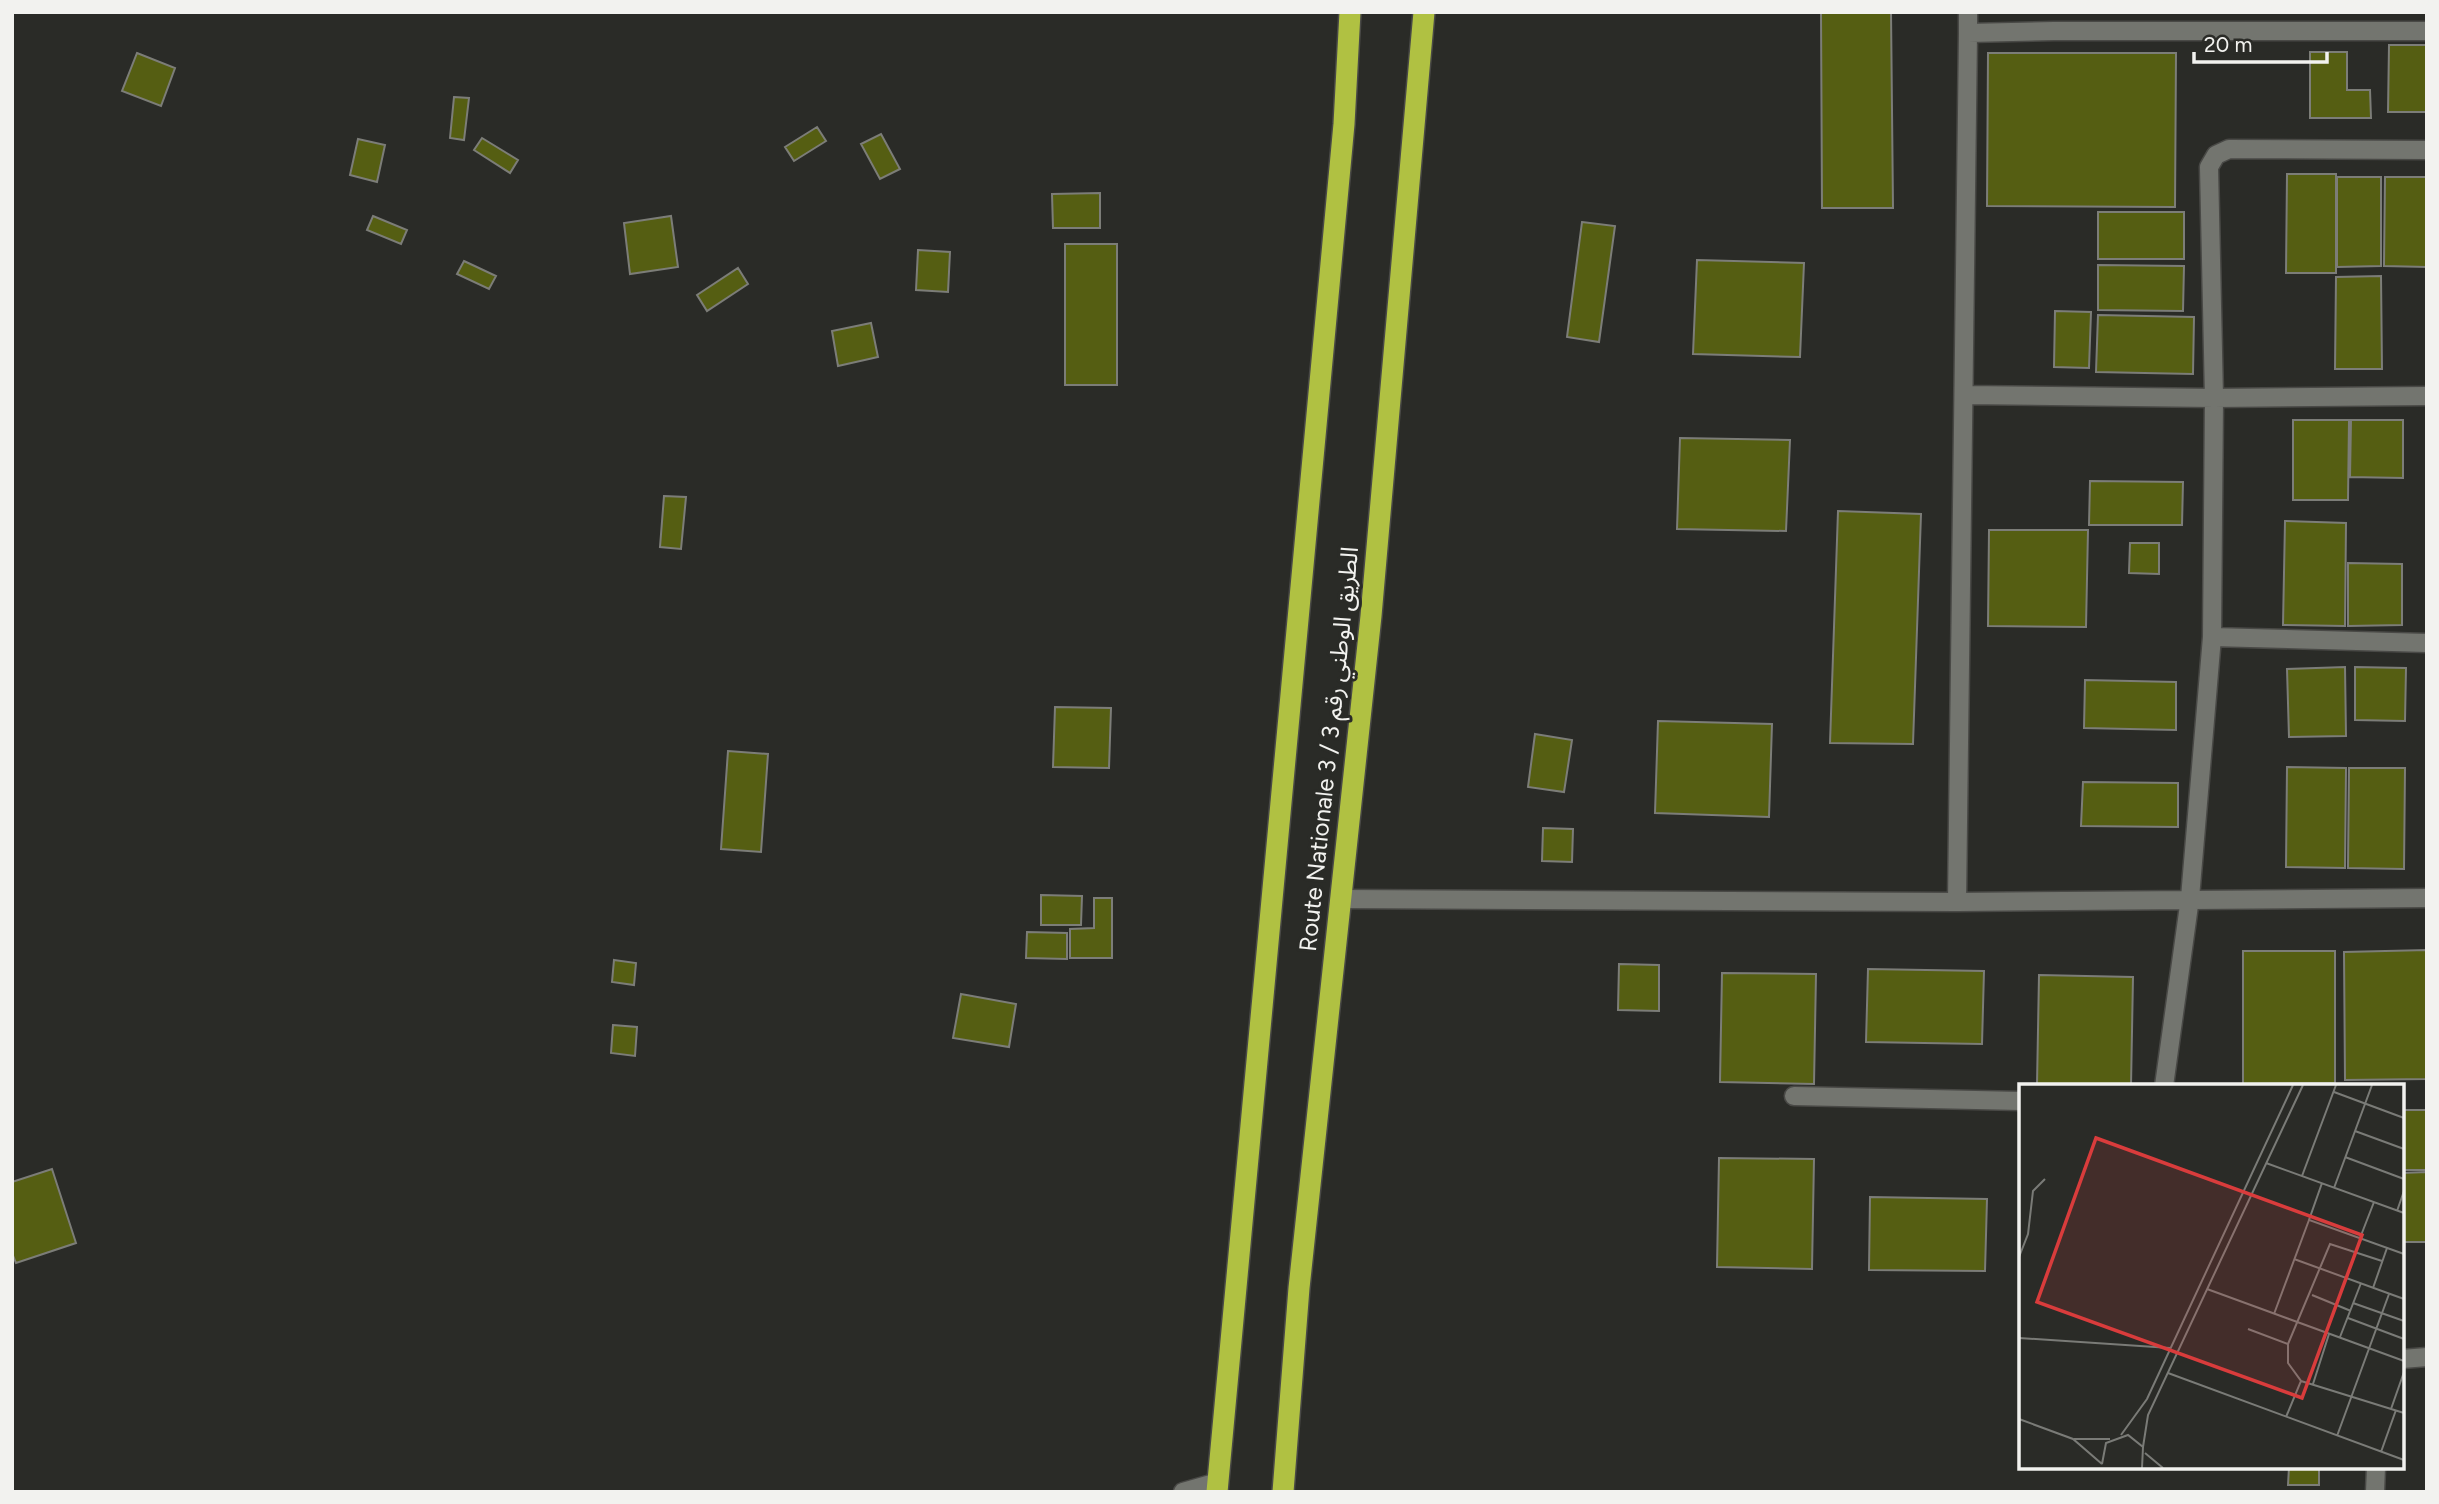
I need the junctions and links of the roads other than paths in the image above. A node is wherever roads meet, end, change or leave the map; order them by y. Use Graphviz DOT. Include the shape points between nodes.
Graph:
graph roads {
  1 [pos="1350,12"];
  2 [pos="1424,12"];
  3 [pos="1968,12"];
  4 [pos="2427,31"];
  5 [pos="1968,33"];
  6 [pos="2427,150"];
  7 [pos="1964,395"];
  8 [pos="2427,396"];
  9 [pos="2214,398"];
  10 [pos="2212,637"];
  11 [pos="2427,643"];
  12 [pos="2190,898"];
  13 [pos="2427,898"];
  14 [pos="1340,899"];
  15 [pos="1958,902"];
  16 [pos="2164,1084"];
  17 [pos="1794,1096"];
  18 [pos="2019,1101"];
  19 [pos="2427,1357"];
  20 [pos="2404,1359"];
  21 [pos="2376,1469"];
  22 [pos="1218,1487"];
  23 [pos="1183,1492"];
  24 [pos="1283,1492"];
  25 [pos="2375,1492"];
  1 -- 22 [label="highway, Route Nationale 3 / الطريق الوطني رقم 3" via="1344,124"];
  2 -- 14 [label="highway, Route Nationale 3 / الطريق الوطني رقم 3" via="1371,616"];
  3 -- 5 [label="street"];
  4 -- 5 [label="street"];
  5 -- 7 [label="street"];
  6 -- 9 [label="street" via="2229,149 2216,155 2209,167"];
  7 -- 9 [label="street"];
  7 -- 15 [label="street"];
  8 -- 9 [label="street"];
  9 -- 10 [label="street"];
  10 -- 11 [label="street"];
  10 -- 12 [label="street"];
  12 -- 13 [label="street"];
  12 -- 15 [label="street"];
  12 -- 16 [label="street"];
  14 -- 15 [label="street"];
  14 -- 24 [label="highway, Route Nationale 3 / الطريق الوطني رقم 3"];
  17 -- 18 [label="street"];
  19 -- 20 [label="street"];
  21 -- 25 [label="street"];
  22 -- 23 [label="street"];
}
